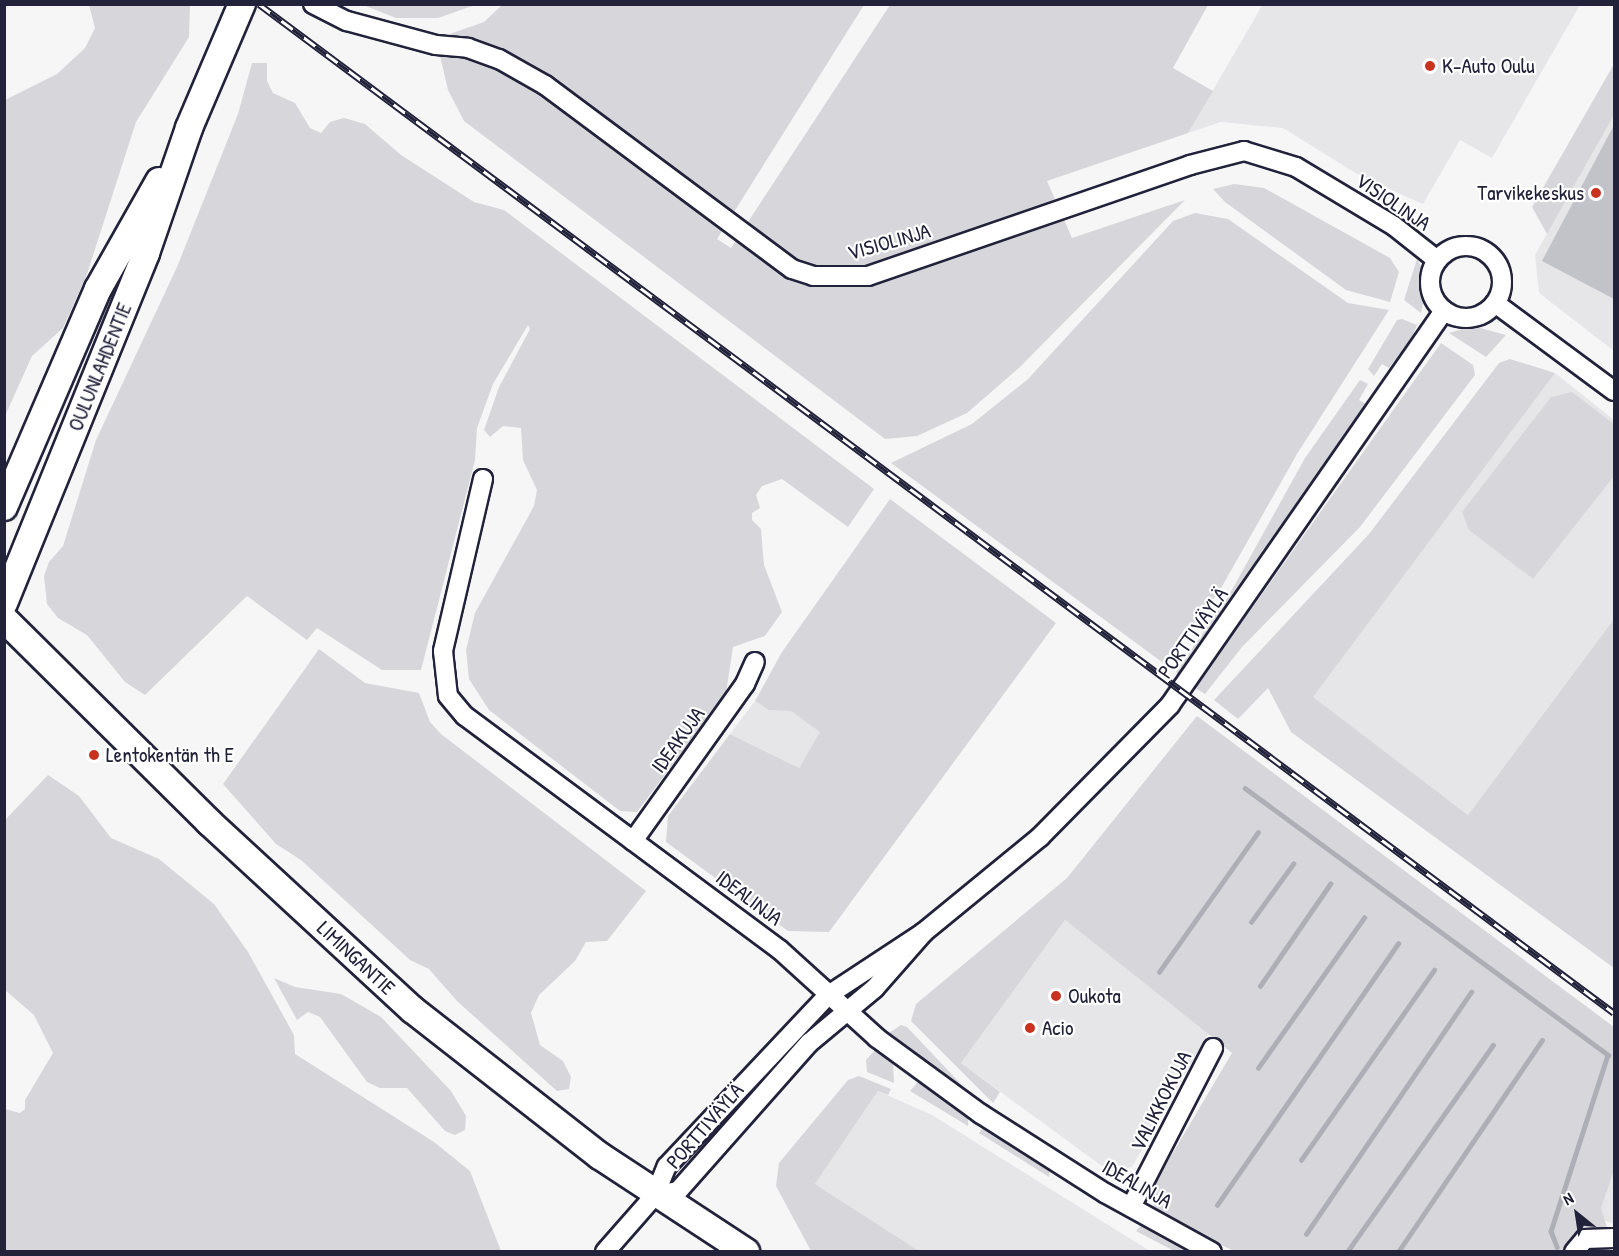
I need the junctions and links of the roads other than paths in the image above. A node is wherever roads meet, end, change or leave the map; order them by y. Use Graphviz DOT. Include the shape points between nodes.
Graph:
graph roads {
  1 [pos="242,4"];
  2 [pos="313,4"];
  3 [pos="189,128"];
  4 [pos="1437,260"];
  5 [pos="1495,303"];
  6 [pos="1444,311"];
  7 [pos="1614,391"];
  8 [pos="483,479"];
  9 [pos="4,507"];
  10 [pos="4,603"];
  11 [pos="4,619"];
  12 [pos="755,662"];
  13 [pos="633,841"];
  14 [pos="924,932"];
  15 [pos="827,996"];
  16 [pos="845,1012"];
  17 [pos="1213,1048"];
  18 [pos="655,1195"];
  19 [pos="1131,1207"];
  20 [pos="1614,1238"];
  21 [pos="606,1251"];
  22 [pos="746,1251"];
  23 [pos="1212,1251"];
  24 [pos="1574,1251"];
  1 -- 3 [label="main road, OULUNLAHDENTIE"];
  2 -- 4 [label="street, VISIOLINJA" via="347,21 436,45 468,48 498,59 545,85 792,269 813,276 868,276 1190,165 1244,151 1296,167 1394,226"];
  3 -- 9 [label="main road, OULUNLAHDENTIE" via="98,289"];
  3 -- 10 [label="main road, OULUNLAHDENTIE" via="147,254"];
  4 -- 5 [label="street" via="1460,246 1487,253 1502,276"];
  4 -- 6 [label="street" via="1430,287"];
  5 -- 6 [label="street" via="1471,318"];
  5 -- 7 [label="street"];
  6 -- 14 [label="street, PORTTIVÄYLÄ" via="1170,705 1040,837"];
  8 -- 13 [label="street, IDEALINJA" via="443,651 448,696 465,716"];
  11 -- 18 [label="main road, LIMINGANTIE" via="209,822 413,1010"];
  12 -- 13 [label="street, IDEAKUJA" via="746,684"];
  13 -- 15 [label="street, IDEALINJA" via="780,950"];
  14 -- 15 [label="street, PORTTIVÄYLÄ"];
  14 -- 16 [label="street, PORTTIVÄYLÄ" via="875,988"];
  15 -- 16 [label="street, IDEALINJA"];
  15 -- 18 [label="street, PORTTIVÄYLÄ" via="667,1166"];
  16 -- 18 [label="street, PORTTIVÄYLÄ" via="809,1043 678,1191"];
  16 -- 19 [label="street, IDEALINJA" via="981,1114"];
  17 -- 19 [label="street, VALIKKOKUJA"];
  18 -- 21 [label="street"];
  18 -- 22 [label="main road, LIMINGANTIE"];
  19 -- 23 [label="street, IDEALINJA"];
  20 -- 24 [label="street" via="1585,1239"];
}
